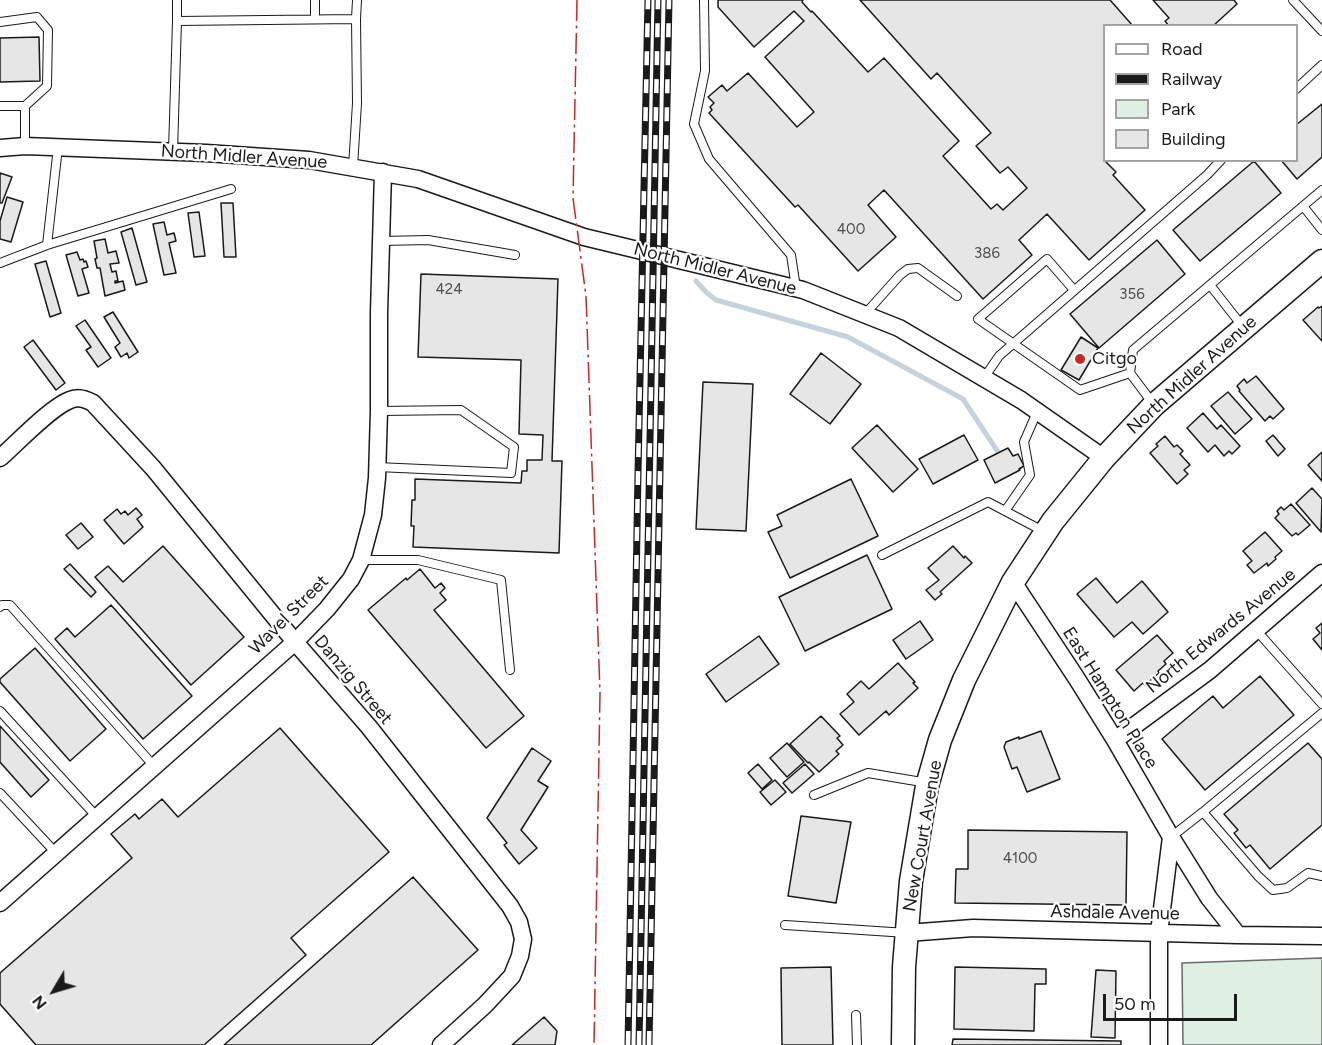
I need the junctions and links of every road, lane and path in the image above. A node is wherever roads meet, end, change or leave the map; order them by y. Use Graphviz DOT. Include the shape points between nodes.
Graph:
graph roads {
  1 [pos="177,0"];
  2 [pos="315,0"];
  3 [pos="357,0"];
  4 [pos="704,0"];
  5 [pos="1293,0"];
  6 [pos="315,19"];
  7 [pos="356,19"];
  8 [pos="177,21"];
  9 [pos="0,22"];
  10 [pos="1322,31"];
  11 [pos="1322,65"];
  12 [pos="1298,87"];
  13 [pos="0,106"];
  14 [pos="25,106"];
  15 [pos="25,146"];
  16 [pos="58,147"];
  17 [pos="0,148"];
  18 [pos="173,152"];
  19 [pos="1219,162"];
  20 [pos="353,167"];
  21 [pos="383,172"];
  22 [pos="231,189"];
  23 [pos="1322,190"];
  24 [pos="1303,206"];
  25 [pos="1322,230"];
  26 [pos="381,241"];
  27 [pos="47,245"];
  28 [pos="515,255"];
  29 [pos="1322,261"];
  30 [pos="0,263"];
  31 [pos="1210,285"];
  32 [pos="796,288"];
  33 [pos="1074,290"];
  34 [pos="957,296"];
  35 [pos="865,314"];
  36 [pos="1244,328"];
  37 [pos="1013,344"];
  38 [pos="1130,373"];
  39 [pos="984,378"];
  40 [pos="1154,405"];
  41 [pos="379,411"];
  42 [pos="1037,412"];
  43 [pos="0,458"];
  44 [pos="1104,458"];
  45 [pos="377,467"];
  46 [pos="1005,511"];
  47 [pos="1046,532"];
  48 [pos="882,555"];
  49 [pos="361,560"];
  50 [pos="1322,573"];
  51 [pos="1013,582"];
  52 [pos="0,607"];
  53 [pos="1256,630"];
  54 [pos="295,642"];
  55 [pos="510,670"];
  56 [pos="1322,704"];
  57 [pos="0,711"];
  58 [pos="1322,713"];
  59 [pos="1115,740"];
  60 [pos="154,766"];
  61 [pos="928,783"];
  62 [pos="0,793"];
  63 [pos="814,795"];
  64 [pos="1203,812"];
  65 [pos="97,817"];
  66 [pos="1171,837"];
  67 [pos="56,853"];
  68 [pos="1322,876"];
  69 [pos="0,903"];
  70 [pos="785,925"];
  71 [pos="907,933"];
  72 [pos="1159,933"];
  73 [pos="1238,935"];
  74 [pos="1322,936"];
  75 [pos="856,1015"];
  76 [pos="441,1045"];
  77 [pos="857,1045"];
  78 [pos="903,1045"];
  79 [pos="1158,1045"];
  1 -- 8 [label="lane"];
  2 -- 6 [label="lane"];
  3 -- 7 [label="lane"];
  4 -- 32 [label="lane" via="705,71 694,124 709,159 791,255"];
  5 -- 10 [label="lane"];
  6 -- 7 [label="lane"];
  6 -- 8 [label="lane"];
  7 -- 20 [label="lane"];
  8 -- 18 [label="lane"];
  9 -- 14 [label="lane" via="37,17 48,30 47,86"];
  11 -- 12 [label="lane"];
  13 -- 14 [label="lane"];
  14 -- 15 [label="lane"];
  15 -- 16 [label="street, North Midler Avenue"];
  15 -- 17 [label="street, North Midler Avenue"];
  16 -- 18 [label="street, North Midler Avenue"];
  16 -- 27 [label="lane"];
  18 -- 20 [label="street, North Midler Avenue" via="309,160"];
  19 -- 33 [label="lane"];
  20 -- 21 [label="street, North Midler Avenue"];
  21 -- 26 [label="street, Wavel Street"];
  21 -- 32 [label="street, North Midler Avenue" via="418,179 584,237"];
  22 -- 27 [label="lane"];
  23 -- 24 [label="lane"];
  24 -- 25 [label="lane"];
  24 -- 31 [label="lane"];
  26 -- 28 [label="lane" via="428,240"];
  26 -- 41 [label="street, Wavel Street"];
  27 -- 30 [label="lane"];
  29 -- 36 [label="main road, North Midler Avenue"];
  31 -- 36 [label="lane"];
  31 -- 38 [label="lane" via="1133,350"];
  32 -- 35 [label="street, North Midler Avenue"];
  33 -- 37 [label="lane"];
  33 -- 37 [label="lane" via="1047,259 978,319"];
  34 -- 35 [label="lane" via="918,268 908,269"];
  35 -- 39 [label="street, North Midler Avenue" via="898,328"];
  36 -- 40 [label="main road, North Midler Avenue"];
  37 -- 38 [label="lane" via="1080,390"];
  37 -- 39 [label="lane"];
  38 -- 40 [label="lane"];
  39 -- 42 [label="street, North Midler Avenue"];
  40 -- 44 [label="main road, North Midler Avenue"];
  41 -- 45 [label="street, Wavel Street"];
  41 -- 45 [label="lane" via="461,410 514,447 511,473"];
  42 -- 44 [label="street, North Midler Avenue"];
  42 -- 46 [label="lane" via="1024,442 1030,475"];
  43 -- 54 [label="street, Danzig Street" via="69,400 93,403"];
  44 -- 47 [label="main road, New Court Avenue"];
  45 -- 49 [label="street, Wavel Street" via="374,515"];
  46 -- 47 [label="lane"];
  46 -- 48 [label="lane" via="988,502"];
  47 -- 51 [label="main road, New Court Avenue"];
  49 -- 54 [label="street, Wavel Street" via="327,609"];
  49 -- 55 [label="lane" via="418,560 501,580"];
  50 -- 53 [label="street, North Edwards Avenue"];
  51 -- 59 [label="street, East Hampton Place"];
  51 -- 61 [label="main road, New Court Avenue" via="964,680"];
  52 -- 60 [label="lane" via="10,605"];
  53 -- 56 [label="lane"];
  53 -- 59 [label="street, North Edwards Avenue" via="1210,670"];
  54 -- 60 [label="street, Wavel Street"];
  54 -- 76 [label="street, Danzig Street" via="369,727 519,922 523,939 512,976"];
  57 -- 65 [label="lane"];
  58 -- 64 [label="lane"];
  59 -- 66 [label="street, East Hampton Place"];
  60 -- 65 [label="street, Wavel Street"];
  61 -- 63 [label="lane" via="868,773"];
  61 -- 71 [label="main road, New Court Avenue" via="911,882"];
  62 -- 67 [label="lane"];
  64 -- 66 [label="lane"];
  64 -- 68 [label="lane" via="1272,890 1287,888 1308,873"];
  65 -- 67 [label="street, Wavel Street"];
  66 -- 72 [label="street"];
  66 -- 73 [label="street, East Hampton Place" via="1209,898"];
  67 -- 69 [label="street, Wavel Street"];
  70 -- 71 [label="lane"];
  71 -- 72 [label="street, Ashdale Avenue" via="972,928"];
  71 -- 78 [label="main road, New Court Avenue"];
  72 -- 73 [label="street, Ashdale Avenue"];
  72 -- 79 [label="street"];
  73 -- 74 [label="street, Ashdale Avenue"];
  75 -- 77 [label="lane"];
}
